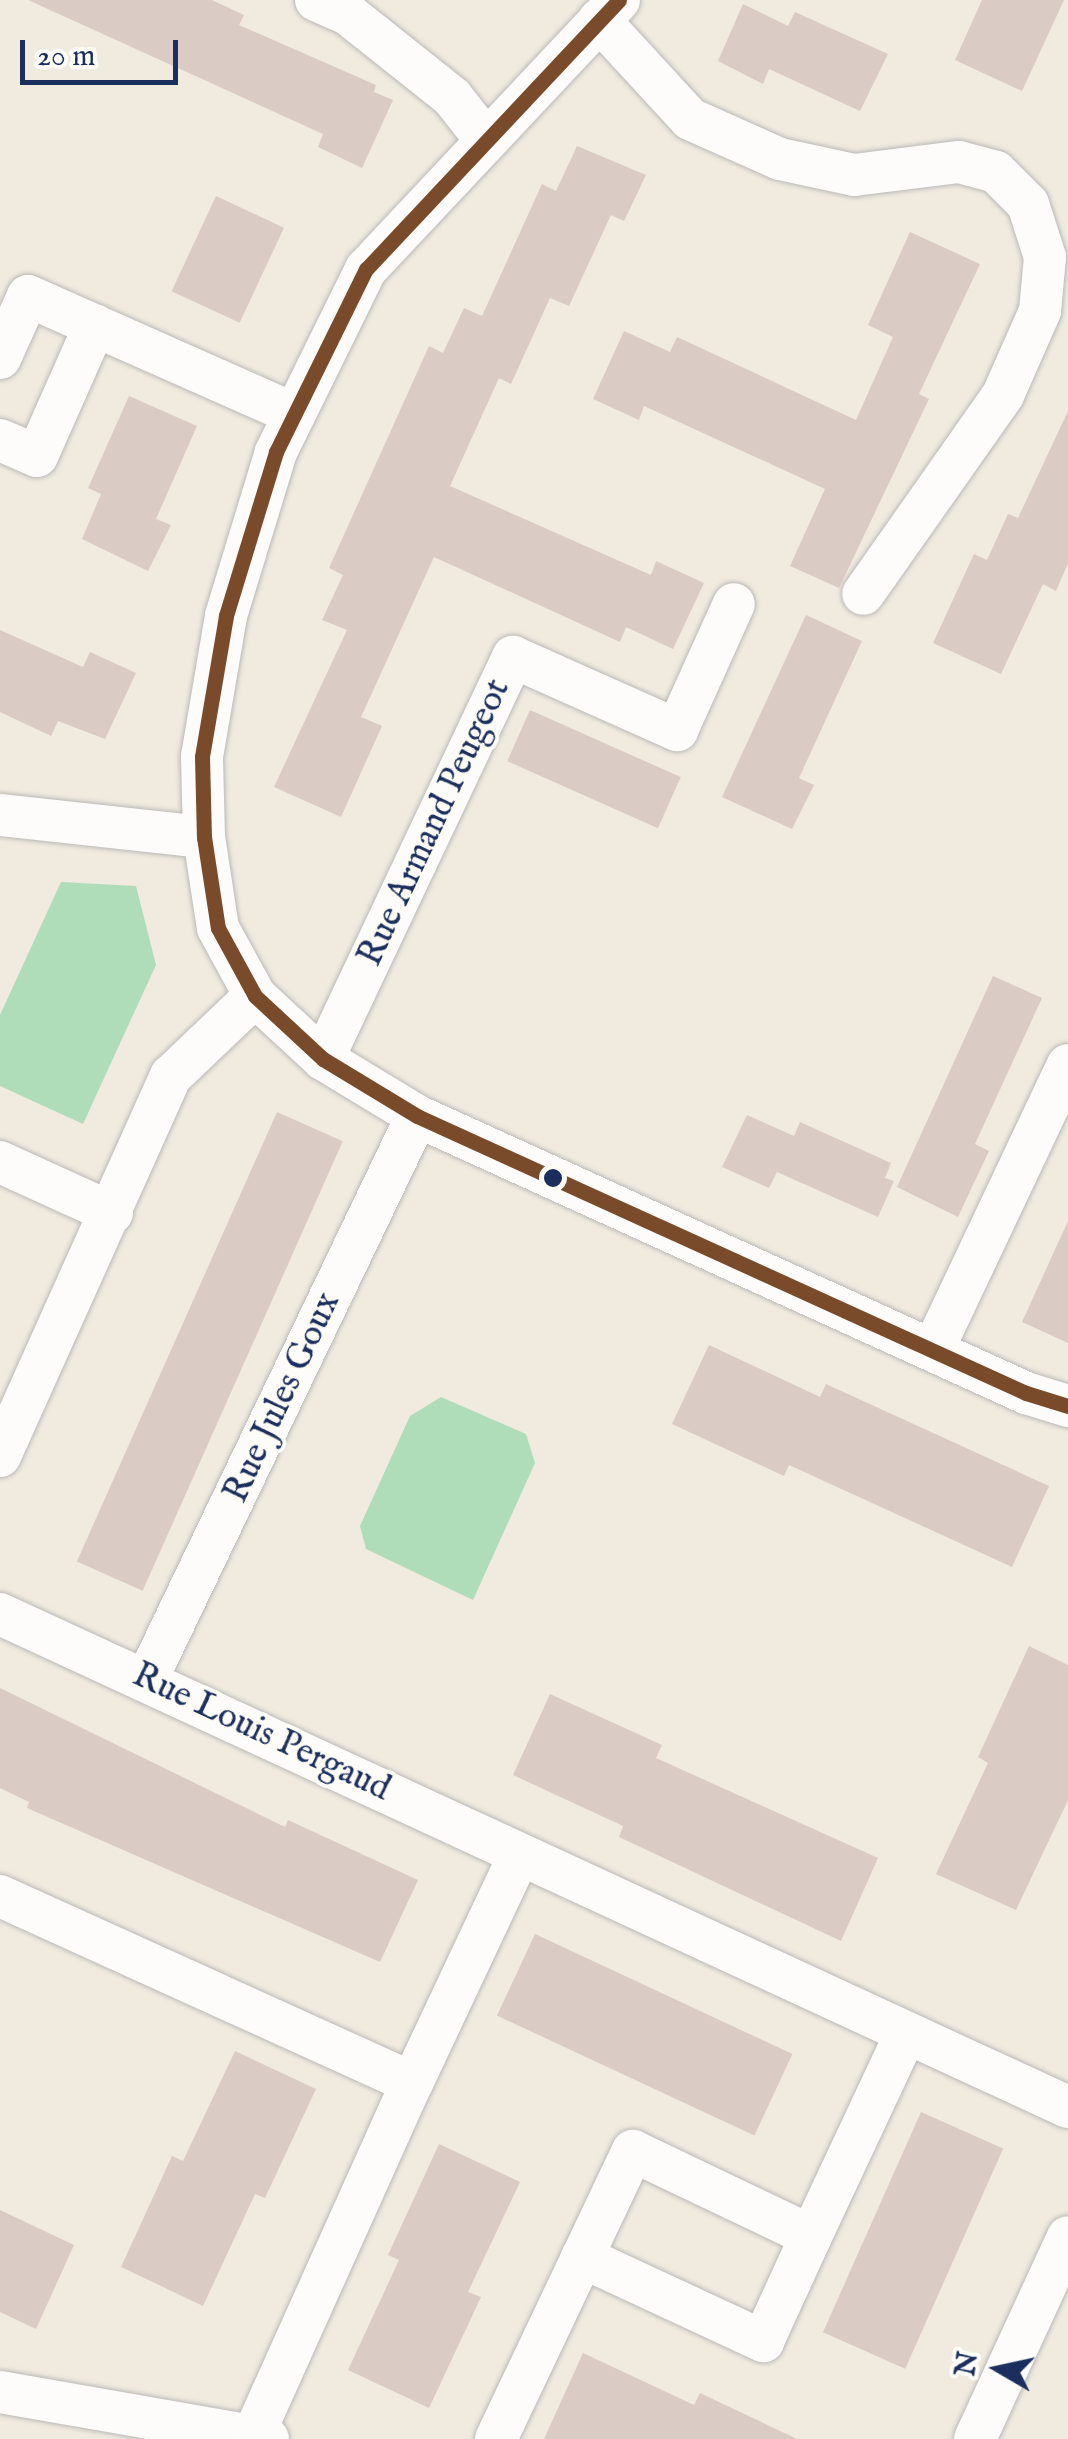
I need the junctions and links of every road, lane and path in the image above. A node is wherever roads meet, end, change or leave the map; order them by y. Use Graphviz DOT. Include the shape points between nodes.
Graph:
graph roads {
  1 [pos="340,5"];
  2 [pos="609,10"];
  3 [pos="486,140"];
  4 [pos="95,325"];
  5 [pos="0,358"];
  6 [pos="294,414"];
  7 [pos="0,440"];
  8 [pos="864,594"];
  9 [pos="734,604"];
  10 [pos="0,815"];
  11 [pos="204,837"];
  12 [pos="255,996"];
  13 [pos="324,1059"];
  14 [pos="1068,1064"];
  15 [pos="418,1116"];
  16 [pos="0,1162"];
  17 [pos="112,1213"];
  18 [pos="933,1350"];
  19 [pos="1068,1406"];
  20 [pos="0,1456"];
  21 [pos="0,1614"];
  22 [pos="147,1680"];
  23 [pos="519,1856"];
  24 [pos="0,1896"];
  25 [pos="906,2034"];
  26 [pos="412,2083"];
  27 [pos="1068,2107"];
  28 [pos="811,2236"];
  29 [pos="1068,2237"];
  30 [pos="582,2257"];
  31 [pos="0,2392"];
  32 [pos="260,2438"];
  33 [pos="496,2439"];
  34 [pos="974,2439"];
  1 -- 3 [label="street" via="452,97"];
  2 -- 3 [label="street"];
  2 -- 8 [label="street" via="690,119 780,159 854,175 958,162 996,172 1028,204 1045,256 1040,310 1003,395"];
  3 -- 6 [label="street" via="366,269"];
  4 -- 5 [label="street" via="28,296"];
  4 -- 6 [label="street"];
  4 -- 7 [label="street" via="37,456"];
  6 -- 11 [label="street" via="226,616 202,756"];
  9 -- 13 [label="street, Rue Armand Peugeot" via="677,730 513,656"];
  10 -- 11 [label="street"];
  11 -- 12 [label="street" via="218,928"];
  12 -- 13 [label="street"];
  12 -- 17 [label="street" via="170,1076"];
  13 -- 15 [label="street"];
  14 -- 18 [label="street"];
  15 -- 18 [label="street"];
  15 -- 22 [label="street, Rue Jules Goux"];
  16 -- 17 [label="street"];
  17 -- 20 [label="street"];
  18 -- 19 [label="street" via="1026,1394"];
  21 -- 22 [label="street, Rue Louis Pergaud"];
  22 -- 23 [label="street, Rue Louis Pergaud"];
  23 -- 25 [label="street, Rue Louis Pergaud"];
  23 -- 26 [label="street"];
  24 -- 26 [label="street"];
  25 -- 27 [label="street, Rue Louis Pergaud"];
  25 -- 28 [label="street"];
  26 -- 32 [label="street"];
  28 -- 30 [label="street" via="762,2341"];
  28 -- 30 [label="street" via="633,2151"];
  29 -- 34 [label="street"];
  30 -- 33 [label="street"];
  31 -- 32 [label="street"];
}
